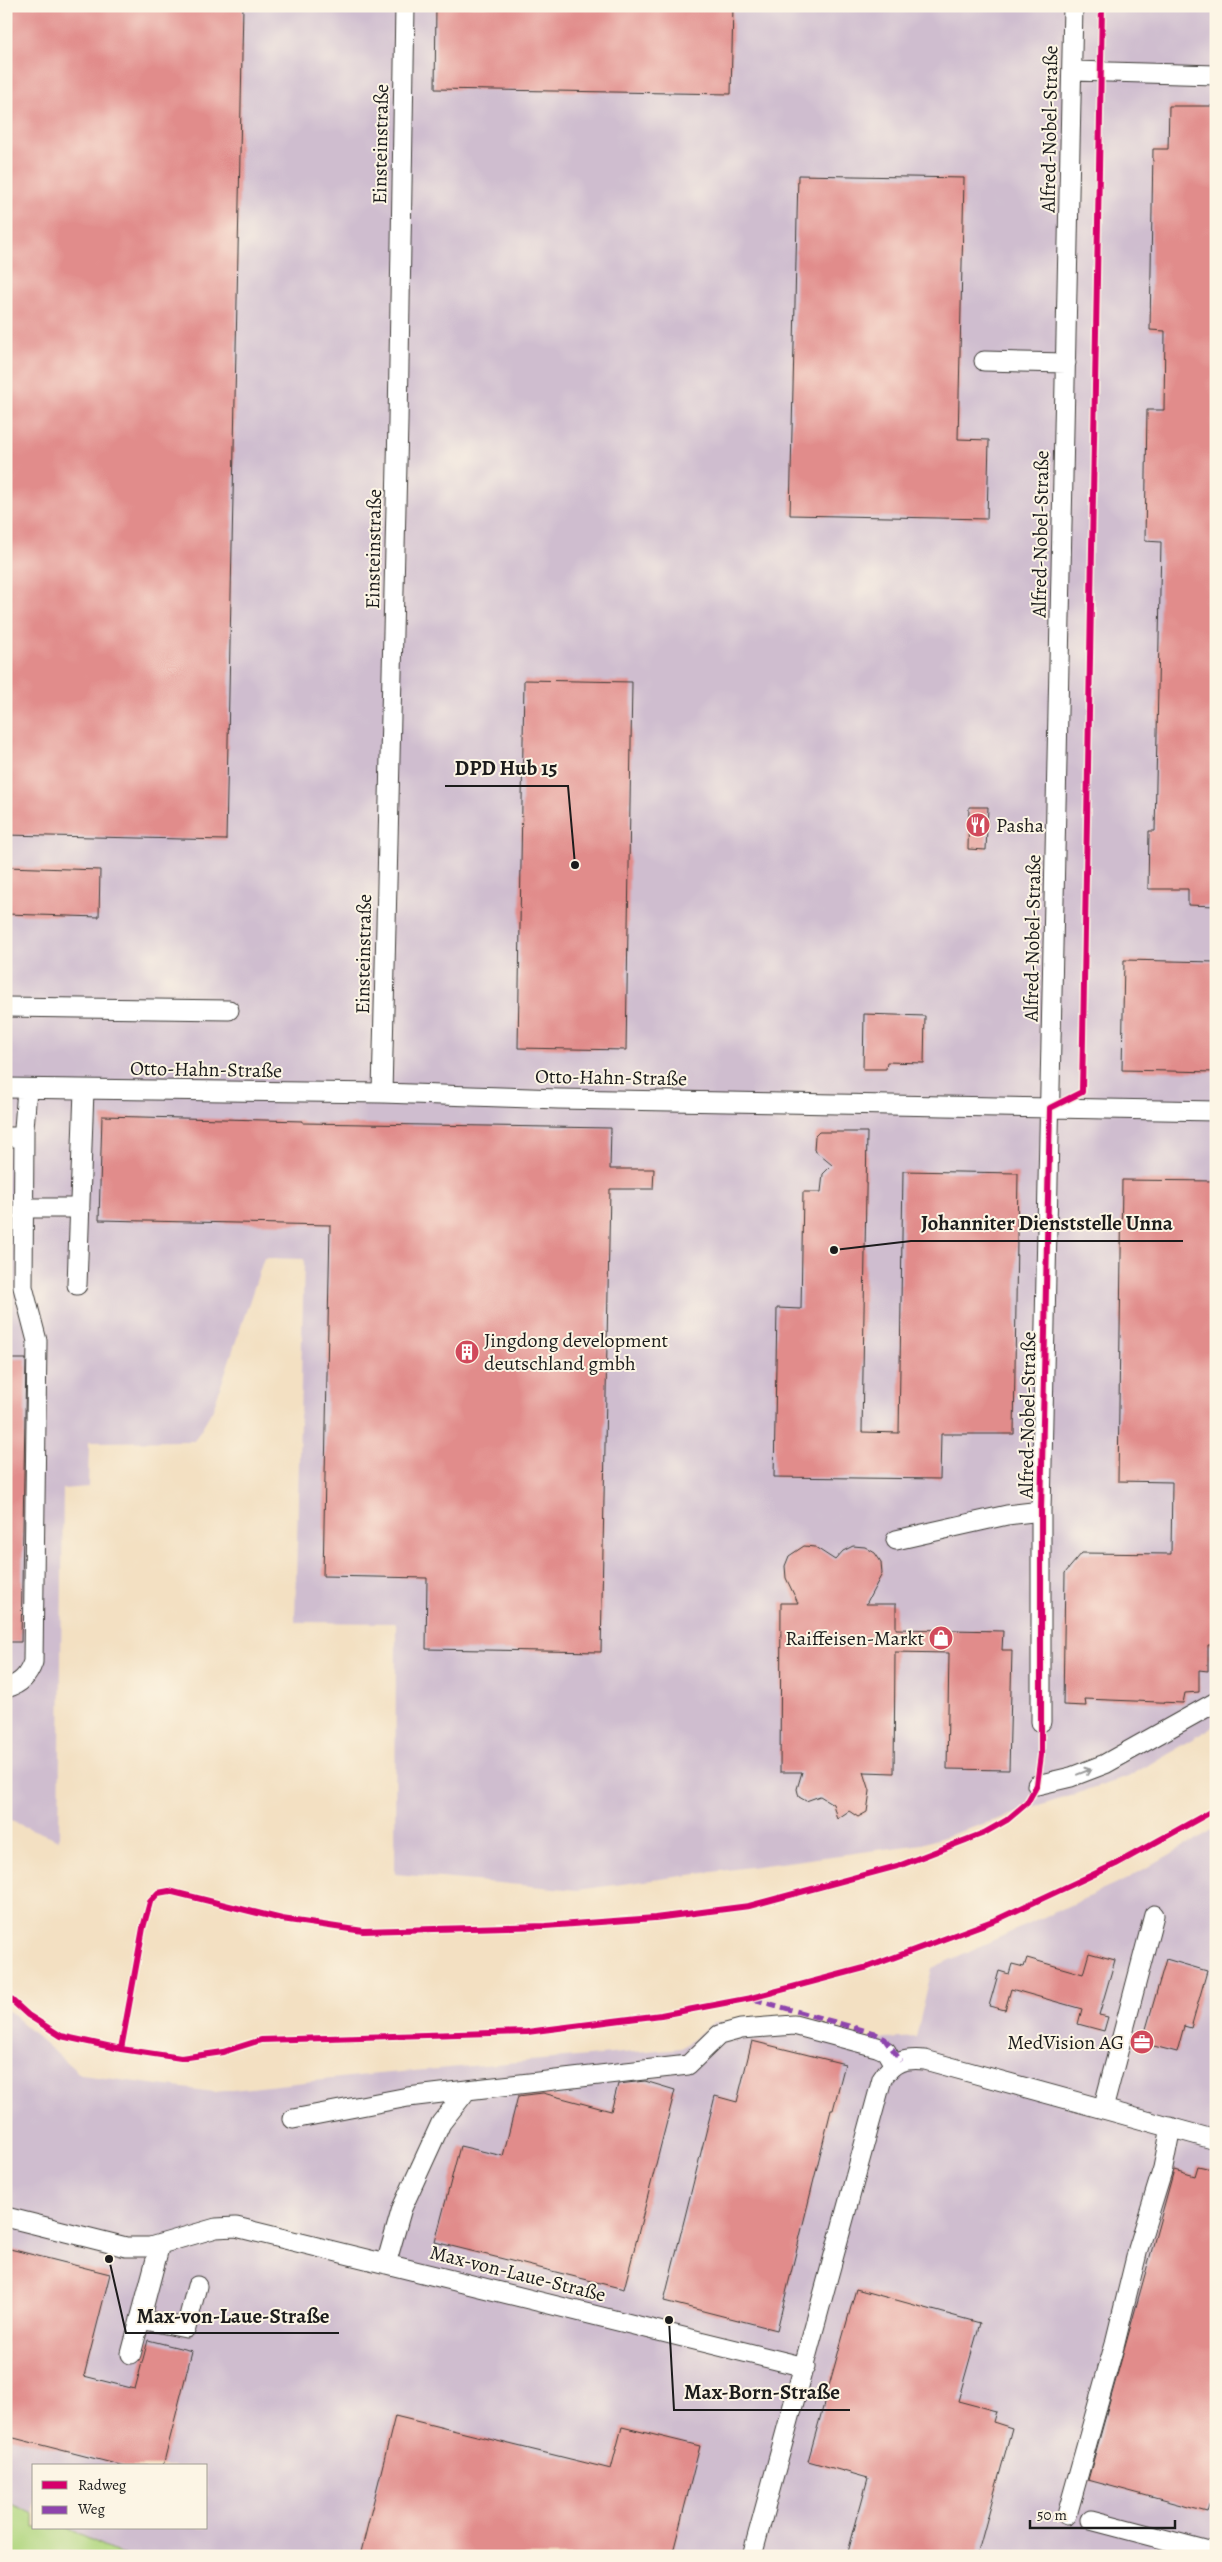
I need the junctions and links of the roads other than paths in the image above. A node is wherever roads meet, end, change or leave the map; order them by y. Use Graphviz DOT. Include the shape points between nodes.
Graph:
graph roads {
  1 [pos="405,6"];
  2 [pos="1073,6"];
  3 [pos="1073,71"];
  4 [pos="1216,75"];
  5 [pos="984,361"];
  6 [pos="1066,363"];
  7 [pos="6,1007"];
  8 [pos="229,1010"];
  9 [pos="6,1088"];
  10 [pos="27,1089"];
  11 [pos="84,1090"];
  12 [pos="382,1093"];
  13 [pos="1050,1108"];
  14 [pos="1216,1111"];
  15 [pos="15,1137"];
  16 [pos="24,1208"];
  17 [pos="80,1208"];
  18 [pos="77,1285"];
  19 [pos="1041,1511"];
  20 [pos="896,1540"];
  21 [pos="6,1688"];
  22 [pos="1216,1702"];
  23 [pos="1041,1722"];
  24 [pos="1037,1785"];
  25 [pos="1154,1915"];
  26 [pos="897,2063"];
  27 [pos="467,2090"];
  28 [pos="1103,2109"];
  29 [pos="293,2119"];
  30 [pos="1171,2127"];
  31 [pos="1216,2140"];
  32 [pos="10,2214"];
  33 [pos="160,2244"];
  34 [pos="386,2264"];
  35 [pos="197,2286"];
  36 [pos="140,2319"];
  37 [pos="131,2354"];
  38 [pos="805,2366"];
  39 [pos="1066,2515"];
  40 [pos="1092,2520"];
  41 [pos="1216,2553"];
  42 [pos="752,2556"];
  1 -- 12 [label="street, Einsteinstraße"];
  2 -- 3 [label="street, Alfred-Nobel-Straße"];
  3 -- 4 [label="street"];
  3 -- 6 [label="street, Alfred-Nobel-Straße"];
  5 -- 6 [label="street"];
  6 -- 13 [label="street, Alfred-Nobel-Straße"];
  7 -- 8 [label="street"];
  9 -- 10 [label="street, Otto-Hahn-Straße"];
  10 -- 11 [label="street, Otto-Hahn-Straße"];
  10 -- 15 [label="street"];
  11 -- 12 [label="street, Otto-Hahn-Straße"];
  11 -- 17 [label="street"];
  12 -- 13 [label="street, Otto-Hahn-Straße"];
  13 -- 14 [label="street, Otto-Hahn-Straße"];
  13 -- 19 [label="street, Alfred-Nobel-Straße"];
  15 -- 16 [label="street"];
  16 -- 17 [label="street"];
  16 -- 21 [label="street" via="23,1287 38,1341 33,1662 23,1680"];
  17 -- 18 [label="street"];
  19 -- 20 [label="street" via="1007,1515"];
  19 -- 23 [label="street, Alfred-Nobel-Straße"];
  24 -- 22 [label="street, one-way" via="1105,1764"];
  25 -- 28 [label="street"];
  26 -- 27 [label="street" via="877,2047 794,2025 741,2028 719,2035 688,2064"];
  26 -- 28 [label="street" via="925,2060"];
  26 -- 38 [label="street" via="882,2078"];
  27 -- 29 [label="street" via="408,2097"];
  27 -- 34 [label="street" via="440,2123 402,2208"];
  28 -- 30 [label="street"];
  30 -- 31 [label="street"];
  30 -- 39 [label="street"];
  32 -- 33 [label="street, Max-von-Laue-Straße" via="126,2247"];
  33 -- 34 [label="street, Max-von-Laue-Straße" via="216,2228 236,2227"];
  33 -- 36 [label="street"];
  34 -- 38 [label="street, Max-von-Laue-Straße"];
  35 -- 36 [label="street" via="186,2328"];
  36 -- 37 [label="street"];
  38 -- 42 [label="street"];
  40 -- 41 [label="street"];
}
